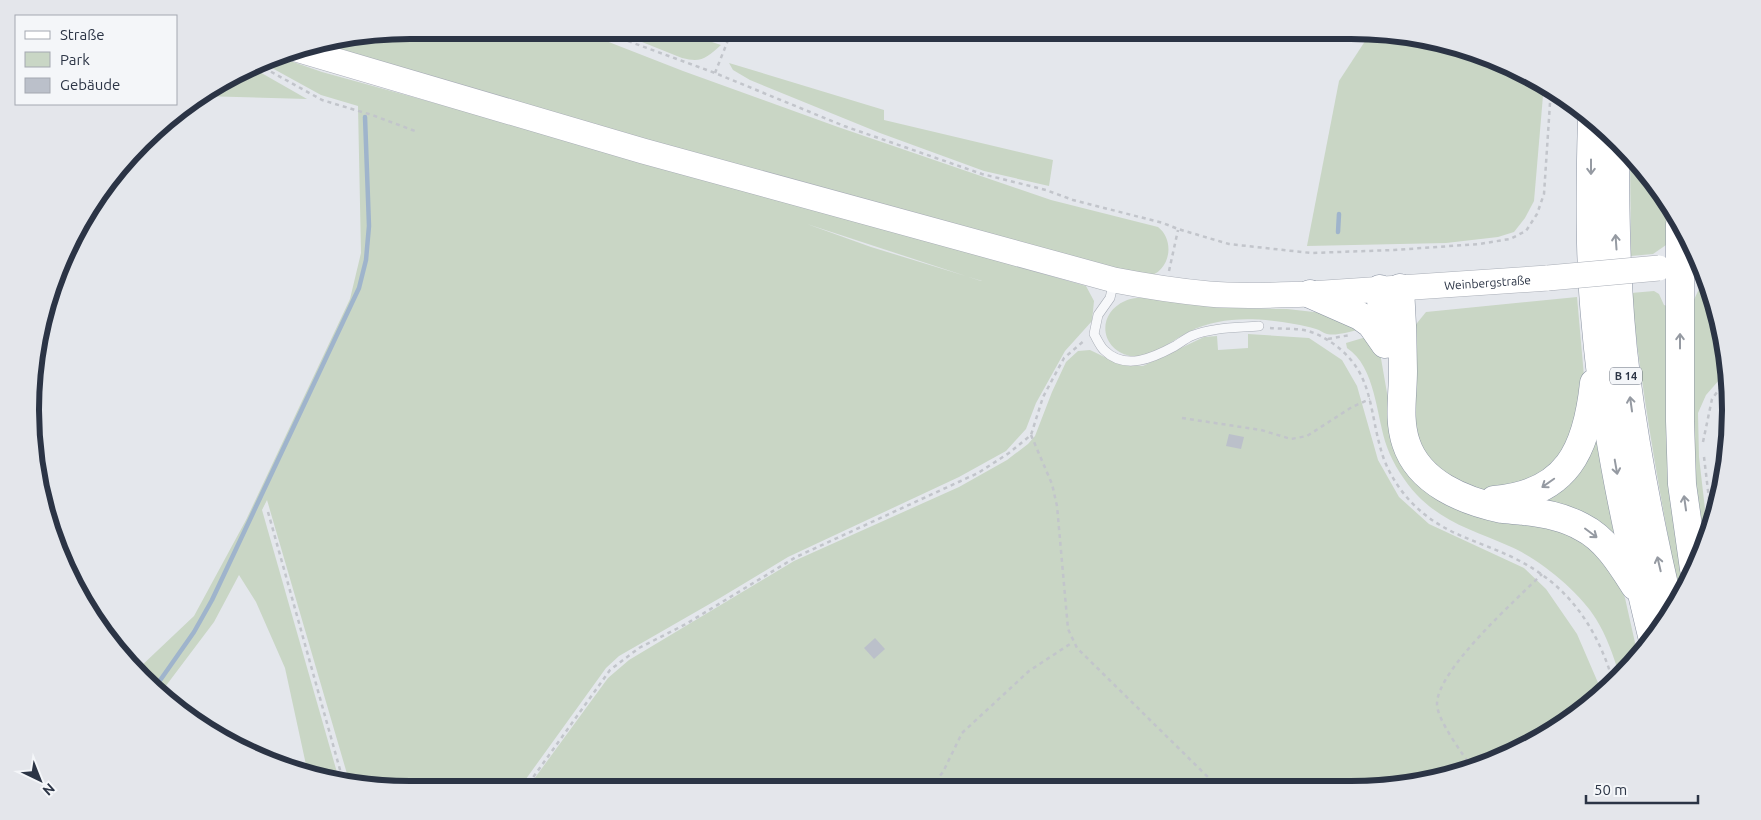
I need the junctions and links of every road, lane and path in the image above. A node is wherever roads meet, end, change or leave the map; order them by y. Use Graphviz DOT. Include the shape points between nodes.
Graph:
graph roads {
  1 [pos="622,39"];
  2 [pos="728,39"];
  3 [pos="308,53"];
  4 [pos="265,68"];
  5 [pos="715,73"];
  6 [pos="1550,97"];
  7 [pos="1592,127"];
  8 [pos="416,131"];
  9 [pos="1615,148"];
  10 [pos="1178,229"];
  11 [pos="1680,238"];
  12 [pos="1680,265"];
  13 [pos="1114,280"];
  14 [pos="1390,289"];
  15 [pos="1168,290"];
  16 [pos="1310,294"];
  17 [pos="1260,326"];
  18 [pos="1094,334"];
  19 [pos="1327,339"];
  20 [pos="1386,344"];
  21 [pos="1598,350"];
  22 [pos="1721,387"];
  23 [pos="1370,399"];
  24 [pos="1401,408"];
  25 [pos="1182,418"];
  26 [pos="1031,435"];
  27 [pos="1702,444"];
  28 [pos="1703,453"];
  29 [pos="1478,502"];
  30 [pos="1710,507"];
  31 [pos="268,512"];
  32 [pos="1692,556"];
  33 [pos="1643,600"];
  34 [pos="1668,604"];
  35 [pos="1650,630"];
  36 [pos="1073,642"];
  37 [pos="1611,675"];
  38 [pos="1469,762"];
  39 [pos="341,775"];
  40 [pos="530,781"];
  41 [pos="936,781"];
  42 [pos="1212,781"];
  1 -- 5 [label="path"];
  2 -- 5 [label="path"];
  3 -- 13 [label="main road, Weinbergstraße" via="642,151"];
  4 -- 8 [label="path" via="322,100"];
  5 -- 10 [label="path" via="844,126 982,174"];
  6 -- 10 [label="path" via="1544,194 1526,231 1510,239 1480,244 1311,253 1229,244"];
  7 -- 21 [label="highway, B 14, one-way" via="1590,223"];
  34 -- 9 [label="highway, B 14, one-way" via="1638,456 1626,376 1615,222"];
  10 -- 15 [label="path" via="1169,266"];
  11 -- 12 [label="highway"];
  12 -- 14 [label="main road, Weinbergstraße, bridge"];
  32 -- 12 [label="highway, one-way" via="1682,484"];
  13 -- 15 [label="main road, Weinbergstraße"];
  13 -- 18 [label="lane" via="1110,298 1098,315"];
  14 -- 16 [label="main road, Weinbergstraße"];
  14 -- 20 [label="highway"];
  14 -- 24 [label="highway" via="1403,373"];
  15 -- 16 [label="main road, Weinbergstraße" via="1211,294"];
  16 -- 20 [label="highway" via="1360,316 1371,324"];
  17 -- 18 [label="lane" via="1206,332 1190,337 1153,358 1130,362 1103,350"];
  17 -- 19 [label="path" via="1308,331"];
  18 -- 26 [label="path" via="1064,358 1043,397"];
  20 -- 24 [label="highway"];
  21 -- 29 [label="highway, one-way" via="1584,439 1566,469 1524,496"];
  21 -- 33 [label="highway, B 14, one-way" via="1621,496"];
  22 -- 27 [label="path" via="1712,399"];
  23 -- 25 [label="path" via="1307,436 1291,439 1261,430"];
  24 -- 29 [label="highway" via="1412,458 1453,494"];
  26 -- 36 [label="path" via="1052,484 1057,506 1068,629"];
  26 -- 40 [label="path" via="978,473 796,557 686,624 639,648 610,670"];
  28 -- 30 [label="path"];
  29 -- 33 [label="highway, one-way" via="1502,509 1545,514 1585,528 1613,554"];
  31 -- 39 [label="path"];
  33 -- 35 [label="highway, B 14"];
  36 -- 41 [label="path" via="1029,671 962,733"];
  36 -- 42 [label="path"];
  37 -- 38 [label="path" via="1592,627 1563,591 1542,574 1481,635 1453,667 1440,690 1437,705 1444,723"];
}
